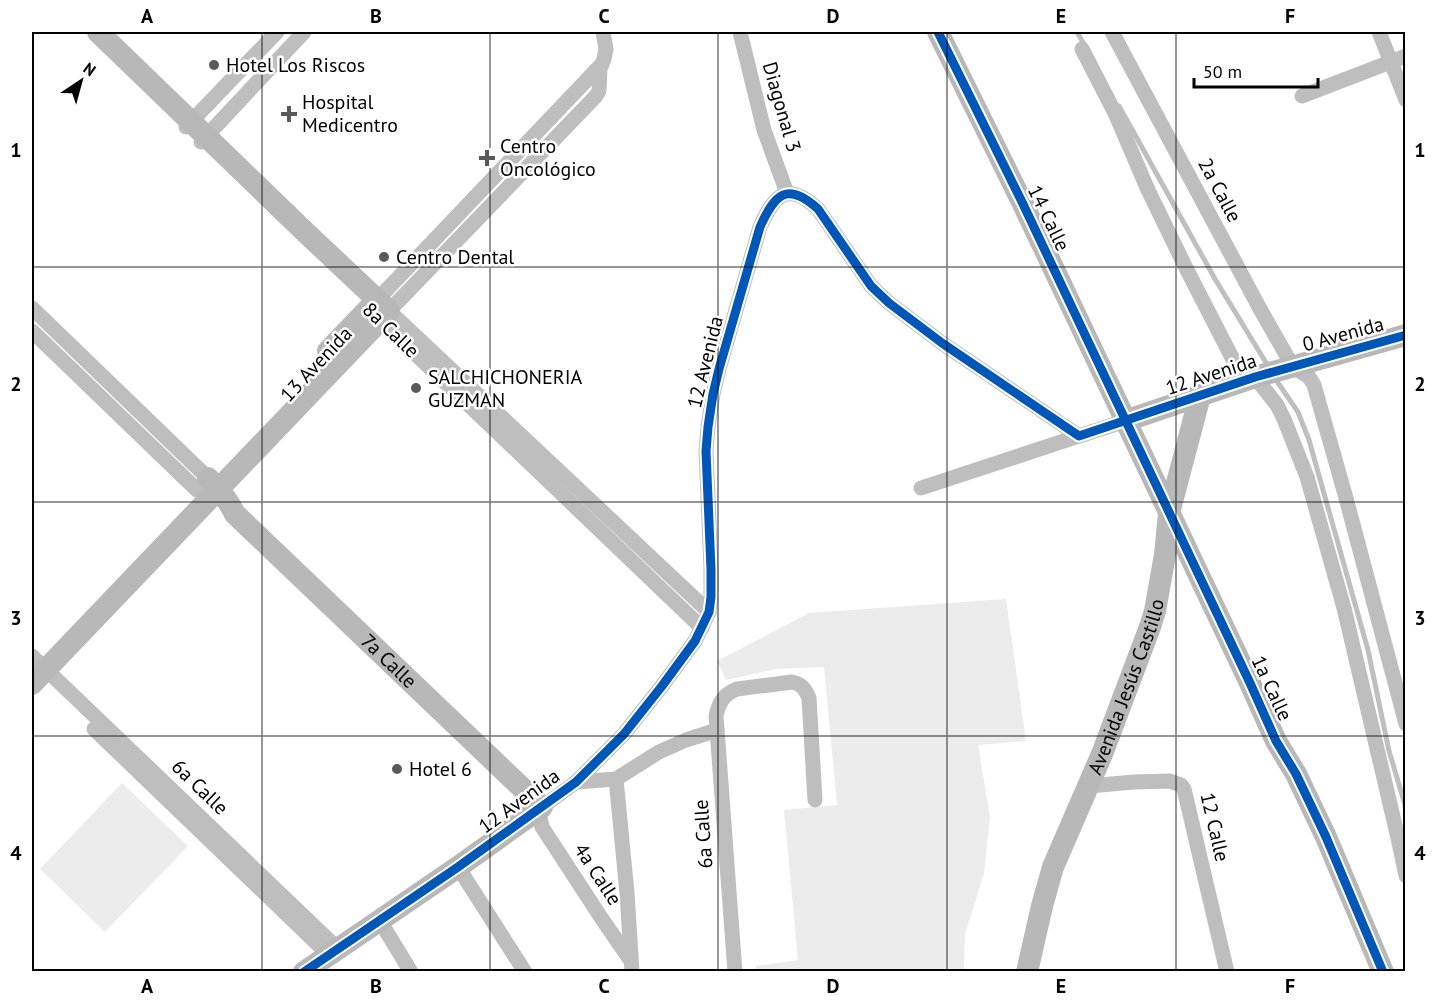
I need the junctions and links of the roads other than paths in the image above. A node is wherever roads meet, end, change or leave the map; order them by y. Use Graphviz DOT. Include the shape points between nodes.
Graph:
graph roads {
  1 [pos="80,32"];
  2 [pos="98,32"];
  3 [pos="277,32"];
  4 [pos="304,32"];
  5 [pos="603,32"];
  6 [pos="740,32"];
  7 [pos="938,32"];
  8 [pos="1112,32"];
  9 [pos="1379,32"];
  10 [pos="1082,50"];
  11 [pos="1406,56"];
  12 [pos="1391,62"];
  13 [pos="601,65"];
  14 [pos="1302,96"];
  15 [pos="1406,100"];
  16 [pos="195,133"];
  17 [pos="787,193"];
  18 [pos="32,309"];
  19 [pos="379,310"];
  20 [pos="32,331"];
  21 [pos="1406,336"];
  22 [pos="1291,367"];
  23 [pos="1253,378"];
  24 [pos="1200,396"];
  25 [pos="1125,421"];
  26 [pos="1079,436"];
  27 [pos="921,488"];
  28 [pos="207,489"];
  29 [pos="1169,513"];
  30 [pos="709,612"];
  31 [pos="702,628"];
  32 [pos="35,668"];
  33 [pos="1406,724"];
  34 [pos="717,730"];
  35 [pos="616,779"];
  36 [pos="576,782"];
  37 [pos="1089,786"];
  38 [pos="815,800"];
  39 [pos="542,807"];
  40 [pos="458,867"];
  41 [pos="1406,876"];
  42 [pos="380,921"];
  43 [pos="334,952"];
  44 [pos="632,966"];
  45 [pos="304,972"];
  46 [pos="411,972"];
  47 [pos="525,972"];
  48 [pos="735,972"];
  49 [pos="1027,972"];
  50 [pos="1227,972"];
  51 [pos="1383,972"];
  1 -- 16 [label="street, 8a Calle"];
  2 -- 16 [label="street, 8a Calle"];
  3 -- 16 [label="street"];
  4 -- 16 [label="street"];
  5 -- 13 [label="street" via="606,49"];
  6 -- 17 [label="street, Diagonal 3" via="764,130"];
  7 -- 25 [label="street, 14 Calle"];
  8 -- 22 [label="street, 2a Calle"];
  9 -- 12 [label="street"];
  10 -- 23 [label="street" via="1185,266"];
  11 -- 12 [label="street"];
  12 -- 14 [label="street"];
  12 -- 15 [label="street"];
  13 -- 19 [label="street, 13 Avenida"];
  13 -- 19 [label="street, 13 Avenida" via="596,96"];
  16 -- 19 [label="street, 8a Calle"];
  17 -- 26 [label="street" via="818,209 871,286 889,303"];
  17 -- 30 [label="street, 12 Avenida" via="771,206 760,227 713,394 706,451"];
  18 -- 28 [label="street, 7a Calle"];
  19 -- 28 [label="street, 13 Avenida"];
  19 -- 30 [label="street, 8a Calle"];
  19 -- 31 [label="street, 8a Calle"];
  20 -- 28 [label="street, 7a Calle"];
  21 -- 22 [label="street, 0 Avenida"];
  22 -- 23 [label="street, 12 Avenida"];
  22 -- 33 [label="street, 2a Calle" via="1309,377 1314,385"];
  23 -- 24 [label="street, 12 Avenida"];
  23 -- 41 [label="street" via="1284,419 1313,499 1344,608"];
  24 -- 25 [label="street, 12 Avenida"];
  24 -- 29 [label="street, Avenida Jesús Castillo"];
  25 -- 26 [label="street, 12 Avenida"];
  25 -- 29 [label="street, 1a Calle"];
  26 -- 27 [label="street, 12 Avenida"];
  28 -- 32 [label="street, 13 Avenida"];
  28 -- 39 [label="street, 7a Calle" via="219,509 235,514"];
  29 -- 37 [label="street, Avenida Jesús Castillo" via="1155,611"];
  29 -- 51 [label="street, 1a Calle" via="1267,723 1326,837"];
  30 -- 31 [label="street, 12 Avenida"];
  31 -- 36 [label="street, 12 Avenida" via="624,734"];
  32 -- 43 [label="street, 6a Calle"];
  34 -- 35 [label="street" via="659,752"];
  34 -- 38 [label="street, 6a Calle" via="716,716 730,691 792,682 804,686 809,698"];
  34 -- 48 [label="street, 6a Calle"];
  35 -- 36 [label="street"];
  35 -- 44 [label="street"];
  36 -- 39 [label="street, 12 Avenida"];
  37 -- 49 [label="street, Avenida Jesús Castillo" via="1053,867"];
  37 -- 50 [label="street, 12 Calle" via="1170,781 1185,789"];
  39 -- 40 [label="street, 12 Avenida"];
  39 -- 44 [label="street, 4a Calle" via="542,827"];
  40 -- 42 [label="street, 12 Avenida"];
  40 -- 47 [label="street"];
  42 -- 43 [label="street, 12 Avenida"];
  42 -- 46 [label="street"];
  43 -- 45 [label="street, 12 Avenida"];
}
